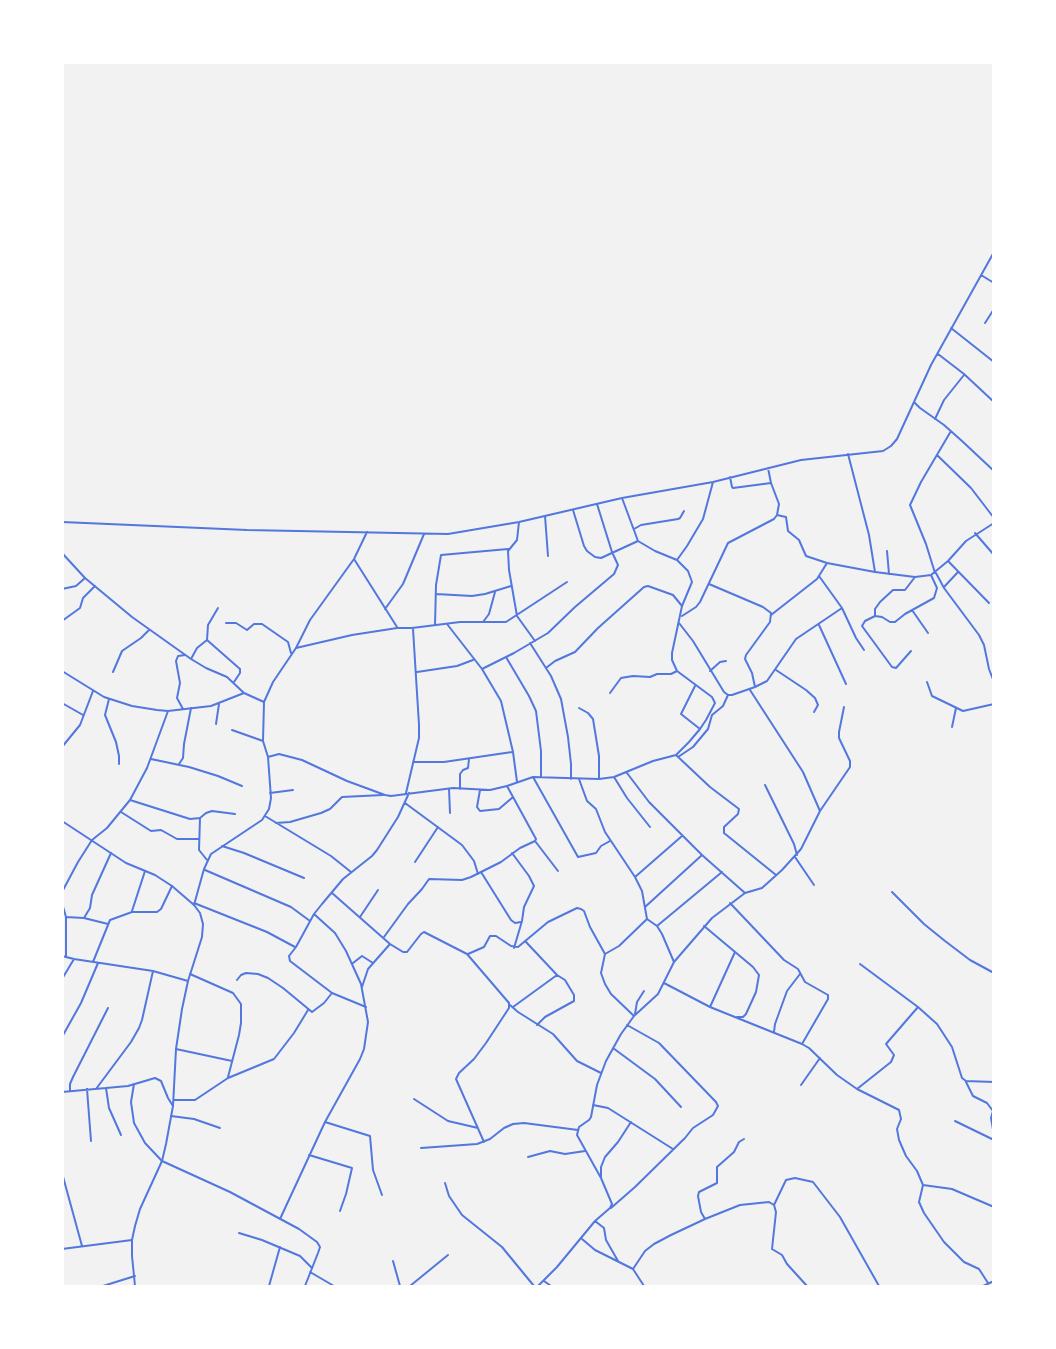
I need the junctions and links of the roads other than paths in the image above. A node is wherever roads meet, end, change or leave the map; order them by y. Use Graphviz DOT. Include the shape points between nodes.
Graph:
graph roads {
  1 [pos="994,252"];
  2 [pos="981,275"];
  3 [pos="994,283"];
  4 [pos="994,309"];
  5 [pos="985,323"];
  6 [pos="951,328"];
  7 [pos="938,354"];
  8 [pos="993,362"];
  9 [pos="964,374"];
  10 [pos="914,402"];
  11 [pos="994,402"];
  12 [pos="935,419"];
  13 [pos="951,431"];
  14 [pos="848,454"];
  15 [pos="937,455"];
  16 [pos="768,468"];
  17 [pos="993,470"];
  18 [pos="730,477"];
  19 [pos="713,482"];
  20 [pos="770,483"];
  21 [pos="622,498"];
  22 [pos="597,504"];
  23 [pos="573,510"];
  24 [pos="684,511"];
  25 [pos="777,515"];
  26 [pos="545,516"];
  27 [pos="994,518"];
  28 [pos="62,522"];
  29 [pos="519,522"];
  30 [pos="994,523"];
  31 [pos="634,529"];
  32 [pos="367,532"];
  33 [pos="975,533"];
  34 [pos="424,534"];
  35 [pos="638,541"];
  36 [pos="508,548"];
  37 [pos="887,551"];
  38 [pos="612,552"];
  39 [pos="62,553"];
  40 [pos="994,555"];
  41 [pos="548,556"];
  42 [pos="354,559"];
  43 [pos="677,560"];
  44 [pos="948,561"];
  45 [pos="827,563"];
  46 [pos="875,572"];
  47 [pos="958,572"];
  48 [pos="935,573"];
  49 [pos="888,574"];
  50 [pos="931,575"];
  51 [pos="819,576"];
  52 [pos="915,577"];
  53 [pos="85,578"];
  54 [pos="568,582"];
  55 [pos="709,584"];
  56 [pos="95,586"];
  57 [pos="511,586"];
  58 [pos="944,588"];
  59 [pos="62,589"];
  60 [pos="496,591"];
  61 [pos="436,594"];
  62 [pos="988,603"];
  63 [pos="682,606"];
  64 [pos="218,608"];
  65 [pos="842,608"];
  66 [pos="385,609"];
  67 [pos="912,610"];
  68 [pos="772,615"];
  69 [pos="517,616"];
  70 [pos="681,616"];
  71 [pos="875,616"];
  72 [pos="62,621"];
  73 [pos="483,622"];
  74 [pos="226,623"];
  75 [pos="679,623"];
  76 [pos="447,624"];
  77 [pos="434,625"];
  78 [pos="819,625"];
  79 [pos="397,628"];
  80 [pos="412,628"];
  81 [pos="149,630"];
  82 [pos="928,633"];
  83 [pos="206,640"];
  84 [pos="535,641"];
  85 [pos="530,644"];
  86 [pos="296,648"];
  87 [pos="864,650"];
  88 [pos="911,651"];
  89 [pos="291,653"];
  90 [pos="185,655"];
  91 [pos="506,657"];
  92 [pos="192,659"];
  93 [pos="473,660"];
  94 [pos="726,661"];
  95 [pos="546,668"];
  96 [pos="482,669"];
  97 [pos="776,670"];
  98 [pos="62,671"];
  99 [pos="677,671"];
  100 [pos="710,671"];
  101 [pos="113,672"];
  102 [pos="417,672"];
  103 [pos="234,682"];
  104 [pos="927,682"];
  105 [pos="994,682"];
  106 [pos="846,684"];
  107 [pos="695,686"];
  108 [pos="755,687"];
  109 [pos="749,689"];
  110 [pos="93,690"];
  111 [pos="244,693"];
  112 [pos="610,693"];
  113 [pos="728,695"];
  114 [pos="109,699"];
  115 [pos="264,702"];
  116 [pos="62,703"];
  117 [pos="219,704"];
  118 [pos="994,704"];
  119 [pos="844,706"];
  120 [pos="191,708"];
  121 [pos="579,708"];
  122 [pos="956,708"];
  123 [pos="183,709"];
  124 [pos="168,711"];
  125 [pos="814,712"];
  126 [pos="84,715"];
  127 [pos="216,724"];
  128 [pos="952,727"];
  129 [pos="700,729"];
  130 [pos="232,730"];
  131 [pos="263,741"];
  132 [pos="62,748"];
  133 [pos="513,752"];
  134 [pos="676,754"];
  135 [pos="268,757"];
  136 [pos="678,758"];
  137 [pos="151,759"];
  138 [pos="469,759"];
  139 [pos="413,762"];
  140 [pos="118,764"];
  141 [pos="178,765"];
  142 [pos="627,773"];
  143 [pos="533,777"];
  144 [pos="542,777"];
  145 [pos="614,777"];
  146 [pos="571,778"];
  147 [pos="579,779"];
  148 [pos="599,779"];
  149 [pos="517,782"];
  150 [pos="765,785"];
  151 [pos="242,786"];
  152 [pos="507,786"];
  153 [pos="449,789"];
  154 [pos="460,789"];
  155 [pos="293,790"];
  156 [pos="480,790"];
  157 [pos="270,793"];
  158 [pos="408,793"];
  159 [pos="385,795"];
  160 [pos="513,797"];
  161 [pos="130,800"];
  162 [pos="405,803"];
  163 [pos="820,811"];
  164 [pos="121,812"];
  165 [pos="450,813"];
  166 [pos="235,814"];
  167 [pos="265,816"];
  168 [pos="200,818"];
  169 [pos="62,821"];
  170 [pos="276,823"];
  171 [pos="438,827"];
  172 [pos="650,827"];
  173 [pos="683,836"];
  174 [pos="198,839"];
  175 [pos="92,840"];
  176 [pos="536,841"];
  177 [pos="610,841"];
  178 [pos="222,846"];
  179 [pos="111,853"];
  180 [pos="512,853"];
  181 [pos="702,855"];
  182 [pos="796,856"];
  183 [pos="208,860"];
  184 [pos="415,862"];
  185 [pos="204,869"];
  186 [pos="558,870"];
  187 [pos="145,871"];
  188 [pos="481,872"];
  189 [pos="722,872"];
  190 [pos="352,873"];
  191 [pos="478,874"];
  192 [pos="776,875"];
  193 [pos="635,877"];
  194 [pos="304,878"];
  195 [pos="814,884"];
  196 [pos="172,886"];
  197 [pos="378,890"];
  198 [pos="62,892"];
  199 [pos="892,892"];
  200 [pos="332,893"];
  201 [pos="745,893"];
  202 [pos="62,903"];
  203 [pos="730,903"];
  204 [pos="194,904"];
  205 [pos="645,907"];
  206 [pos="132,912"];
  207 [pos="314,914"];
  208 [pos="66,917"];
  209 [pos="360,917"];
  210 [pos="84,918"];
  211 [pos="647,919"];
  212 [pos="310,921"];
  213 [pos="522,922"];
  214 [pos="108,924"];
  215 [pos="657,926"];
  216 [pos="704,926"];
  217 [pos="62,937"];
  218 [pos="67,938"];
  219 [pos="384,938"];
  220 [pos="526,942"];
  221 [pos="390,944"];
  222 [pos="296,947"];
  223 [pos="514,948"];
  224 [pos="735,952"];
  225 [pos="467,954"];
  226 [pos="605,954"];
  227 [pos="62,956"];
  228 [pos="66,957"];
  229 [pos="74,960"];
  230 [pos="93,962"];
  231 [pos="373,962"];
  232 [pos="674,962"];
  233 [pos="98,963"];
  234 [pos="352,964"];
  235 [pos="860,964"];
  236 [pos="153,971"];
  237 [pos="801,973"];
  238 [pos="994,973"];
  239 [pos="190,974"];
  240 [pos="557,975"];
  241 [pos="62,979"];
  242 [pos="237,980"];
  243 [pos="188,981"];
  244 [pos="664,983"];
  245 [pos="362,988"];
  246 [pos="644,991"];
  247 [pos="332,993"];
  248 [pos="510,1005"];
  249 [pos="366,1007"];
  250 [pos="513,1007"];
  251 [pos="710,1007"];
  252 [pos="918,1007"];
  253 [pos="108,1008"];
  254 [pos="308,1010"];
  255 [pos="635,1015"];
  256 [pos="735,1017"];
  257 [pos="537,1025"];
  258 [pos="627,1025"];
  259 [pos="774,1032"];
  260 [pos="62,1037"];
  261 [pos="802,1044"];
  262 [pos="613,1048"];
  263 [pos="176,1049"];
  264 [pos="820,1058"];
  265 [pos="232,1061"];
  266 [pos="601,1073"];
  267 [pos="228,1078"];
  268 [pos="966,1081"];
  269 [pos="994,1082"];
  270 [pos="134,1084"];
  271 [pos="801,1085"];
  272 [pos="96,1088"];
  273 [pos="106,1088"];
  274 [pos="87,1089"];
  275 [pos="857,1089"];
  276 [pos="70,1091"];
  277 [pos="62,1092"];
  278 [pos="414,1099"];
  279 [pos="174,1100"];
  280 [pos="593,1105"];
  281 [pos="173,1106"];
  282 [pos="681,1107"];
  283 [pos="171,1116"];
  284 [pos="955,1121"];
  285 [pos="325,1122"];
  286 [pos="631,1122"];
  287 [pos="220,1128"];
  288 [pos="478,1128"];
  289 [pos="578,1130"];
  290 [pos="121,1134"];
  291 [pos="994,1135"];
  292 [pos="744,1139"];
  293 [pos="994,1140"];
  294 [pos="91,1141"];
  295 [pos="484,1142"];
  296 [pos="421,1148"];
  297 [pos="673,1150"];
  298 [pos="585,1151"];
  299 [pos="309,1155"];
  300 [pos="528,1157"];
  301 [pos="162,1161"];
  302 [pos="62,1173"];
  303 [pos="601,1178"];
  304 [pos="445,1182"];
  305 [pos="923,1185"];
  306 [pos="382,1195"];
  307 [pos="774,1205"];
  308 [pos="610,1208"];
  309 [pos="994,1208"];
  310 [pos="340,1211"];
  311 [pos="280,1219"];
  312 [pos="705,1219"];
  313 [pos="595,1221"];
  314 [pos="239,1233"];
  315 [pos="581,1238"];
  316 [pos="132,1240"];
  317 [pos="82,1246"];
  318 [pos="280,1247"];
  319 [pos="62,1249"];
  320 [pos="448,1255"];
  321 [pos="618,1261"];
  322 [pos="393,1262"];
  323 [pos="311,1268"];
  324 [pos="633,1269"];
  325 [pos="310,1272"];
  326 [pos="135,1276"];
  327 [pos="544,1281"];
  328 [pos="994,1281"];
  329 [pos="988,1284"];
  330 [pos="103,1286"];
  331 [pos="135,1286"];
  332 [pos="269,1286"];
  333 [pos="305,1286"];
  334 [pos="334,1286"];
  335 [pos="400,1286"];
  336 [pos="410,1286"];
  337 [pos="534,1286"];
  338 [pos="538,1286"];
  339 [pos="551,1286"];
  340 [pos="644,1286"];
  341 [pos="807,1286"];
  342 [pos="879,1286"];
  343 [pos="983,1286"];
  1 -- 2 [label="street"];
  2 -- 3 [label="street"];
  2 -- 6 [label="street"];
  4 -- 5 [label="street"];
  6 -- 7 [label="street"];
  6 -- 8 [label="street"];
  7 -- 9 [label="street"];
  7 -- 10 [label="street"];
  9 -- 11 [label="street"];
  9 -- 12 [label="street" via="948,394"];
  10 -- 12 [label="street"];
  10 -- 14 [label="street" via="891,446 883,451"];
  12 -- 13 [label="street"];
  13 -- 15 [label="street"];
  13 -- 17 [label="street"];
  14 -- 16 [label="street"];
  14 -- 46 [label="street"];
  15 -- 27 [label="street" via="971,488"];
  15 -- 48 [label="street" via="910,505"];
  16 -- 18 [label="street"];
  16 -- 20 [label="street"];
  18 -- 19 [label="street"];
  18 -- 20 [label="street" via="734,488"];
  19 -- 21 [label="street"];
  19 -- 43 [label="street" via="703,519"];
  20 -- 25 [label="street" via="780,504"];
  21 -- 22 [label="street"];
  21 -- 31 [label="street"];
  22 -- 23 [label="street"];
  22 -- 38 [label="street"];
  23 -- 26 [label="street"];
  23 -- 38 [label="street" via="587,551 601,558"];
  24 -- 31 [label="street" via="678,519"];
  25 -- 45 [label="street" via="786,517 788,531 799,540 806,556"];
  25 -- 55 [label="street" via="728,543"];
  26 -- 29 [label="street"];
  26 -- 41 [label="street"];
  28 -- 32 [label="street"];
  29 -- 34 [label="street" via="448,534"];
  29 -- 36 [label="street" via="517,540"];
  30 -- 33 [label="street"];
  31 -- 35 [label="street"];
  32 -- 34 [label="street"];
  32 -- 42 [label="street"];
  33 -- 40 [label="street"];
  33 -- 44 [label="street"];
  34 -- 66 [label="street" via="404,584"];
  35 -- 38 [label="street"];
  35 -- 43 [label="street"];
  36 -- 57 [label="street"];
  36 -- 61 [label="street" via="442,555"];
  37 -- 49 [label="street"];
  38 -- 84 [label="street" via="618,565 614,574"];
  39 -- 53 [label="street"];
  42 -- 66 [label="street"];
  42 -- 86 [label="street" via="310,620"];
  43 -- 63 [label="street" via="688,571 692,582"];
  44 -- 47 [label="street"];
  44 -- 48 [label="street"];
  45 -- 46 [label="street"];
  45 -- 51 [label="street"];
  46 -- 49 [label="street"];
  47 -- 58 [label="street"];
  47 -- 62 [label="street"];
  48 -- 50 [label="street"];
  48 -- 58 [label="street"];
  49 -- 52 [label="street"];
  50 -- 52 [label="street"];
  50 -- 67 [label="street" via="937,588 934,598"];
  51 -- 65 [label="street"];
  51 -- 68 [label="street"];
  52 -- 71 [label="street" via="905,590 893,590 880,602"];
  53 -- 56 [label="street"];
  53 -- 59 [label="street" via="76,586"];
  54 -- 69 [label="street"];
  55 -- 68 [label="street" via="763,607"];
  55 -- 70 [label="street" via="696,607"];
  56 -- 72 [label="street" via="82,598 80,608"];
  56 -- 81 [label="street"];
  57 -- 60 [label="street"];
  57 -- 69 [label="street"];
  58 -- 105 [label="street" via="979,635"];
  60 -- 61 [label="street" via="472,596"];
  60 -- 73 [label="street"];
  61 -- 77 [label="street"];
  63 -- 70 [label="street"];
  63 -- 95 [label="street" via="673,595 644,587 575,652"];
  64 -- 83 [label="street" via="208,625"];
  65 -- 78 [label="street"];
  65 -- 87 [label="street"];
  66 -- 79 [label="street"];
  67 -- 71 [label="street" via="894,622"];
  67 -- 82 [label="street"];
  68 -- 108 [label="street" via="745,659"];
  69 -- 73 [label="street" via="506,622"];
  69 -- 84 [label="street"];
  70 -- 75 [label="street"];
  71 -- 88 [label="street" via="865,621 862,628 892,667 896,668"];
  73 -- 76 [label="street"];
  74 -- 89 [label="street" via="239,624 245,630 254,624 262,624 288,642"];
  75 -- 99 [label="street" via="672,653"];
  75 -- 100 [label="street"];
  76 -- 77 [label="street"];
  76 -- 93 [label="street"];
  77 -- 80 [label="street"];
  78 -- 97 [label="street" via="792,643"];
  78 -- 106 [label="street"];
  79 -- 80 [label="street"];
  79 -- 86 [label="street"];
  80 -- 102 [label="street"];
  81 -- 90 [label="street"];
  81 -- 101 [label="street" via="122,651"];
  83 -- 92 [label="street"];
  83 -- 103 [label="street" via="240,669"];
  84 -- 85 [label="street"];
  85 -- 91 [label="street"];
  85 -- 95 [label="street"];
  86 -- 89 [label="street"];
  89 -- 115 [label="street"];
  90 -- 92 [label="street"];
  90 -- 123 [label="street" via="178,656 176,660 180,683 177,698"];
  91 -- 96 [label="street"];
  91 -- 144 [label="street" via="536,711"];
  92 -- 103 [label="street"];
  93 -- 96 [label="street"];
  93 -- 102 [label="street" via="457,666"];
  94 -- 100 [label="street"];
  95 -- 146 [label="street" via="561,699"];
  96 -- 133 [label="street" via="501,701"];
  97 -- 108 [label="street"];
  97 -- 125 [label="street" via="815,698 818,705"];
  98 -- 110 [label="street"];
  99 -- 107 [label="street"];
  99 -- 112 [label="street" via="650,677 621,678"];
  100 -- 113 [label="street"];
  102 -- 139 [label="street" via="419,738"];
  103 -- 111 [label="street"];
  104 -- 122 [label="street" via="932,696"];
  107 -- 129 [label="street" via="681,714"];
  107 -- 129 [label="street" via="715,702"];
  108 -- 109 [label="street"];
  109 -- 113 [label="street"];
  109 -- 163 [label="street" via="803,772"];
  110 -- 114 [label="street"];
  110 -- 126 [label="street"];
  111 -- 115 [label="street"];
  111 -- 117 [label="street"];
  113 -- 136 [label="street" via="723,706 712,715 708,729"];
  114 -- 124 [label="street"];
  114 -- 140 [label="street" via="105,715 116,742"];
  115 -- 131 [label="street"];
  116 -- 126 [label="street"];
  117 -- 120 [label="street"];
  117 -- 127 [label="street"];
  118 -- 122 [label="street" via="966,711"];
  119 -- 163 [label="street" via="838,732 850,767"];
  120 -- 123 [label="street"];
  120 -- 141 [label="street" via="183,758"];
  121 -- 148 [label="street" via="593,719"];
  122 -- 128 [label="street"];
  123 -- 124 [label="street"];
  124 -- 137 [label="street"];
  126 -- 132 [label="street"];
  129 -- 134 [label="street"];
  130 -- 131 [label="street"];
  131 -- 135 [label="street"];
  133 -- 138 [label="street"];
  133 -- 149 [label="street"];
  134 -- 136 [label="street"];
  134 -- 142 [label="street"];
  135 -- 157 [label="street"];
  135 -- 159 [label="street" via="279,754 302,760"];
  136 -- 192 [label="street" via="738,808 738,814 724,827 724,833"];
  137 -- 141 [label="street"];
  137 -- 161 [label="street"];
  138 -- 139 [label="street"];
  138 -- 154 [label="street" via="468,768 460,774"];
  139 -- 158 [label="street"];
  141 -- 151 [label="street"];
  142 -- 145 [label="street"];
  142 -- 173 [label="street" via="649,802"];
  143 -- 144 [label="street"];
  143 -- 149 [label="street"];
  143 -- 177 [label="street" via="578,857 596,852"];
  144 -- 146 [label="street"];
  145 -- 148 [label="street"];
  145 -- 172 [label="street"];
  146 -- 147 [label="street"];
  147 -- 148 [label="street"];
  147 -- 177 [label="street" via="587,802 596,810"];
  149 -- 152 [label="street"];
  150 -- 182 [label="street" via="790,836"];
  152 -- 156 [label="street"];
  152 -- 160 [label="street"];
  153 -- 154 [label="street"];
  153 -- 158 [label="street"];
  153 -- 165 [label="street"];
  154 -- 156 [label="street"];
  155 -- 157 [label="street"];
  156 -- 160 [label="street" via="480,810 499,809"];
  157 -- 167 [label="street"];
  158 -- 159 [label="street"];
  158 -- 162 [label="street"];
  159 -- 170 [label="street" via="342,796 330,809 321,813"];
  160 -- 176 [label="street"];
  161 -- 164 [label="street"];
  161 -- 168 [label="street" via="190,819"];
  162 -- 171 [label="street"];
  162 -- 190 [label="street" via="377,850"];
  163 -- 182 [label="street"];
  164 -- 174 [label="street" via="150,830 161,830 177,839"];
  164 -- 175 [label="street"];
  166 -- 168 [label="street" via="212,811"];
  167 -- 170 [label="street"];
  167 -- 178 [label="street"];
  168 -- 174 [label="street"];
  169 -- 175 [label="street"];
  170 -- 190 [label="street"];
  171 -- 184 [label="street"];
  171 -- 191 [label="street" via="462,845 474,861"];
  173 -- 181 [label="street"];
  173 -- 193 [label="street"];
  174 -- 183 [label="street" via="199,850"];
  175 -- 179 [label="street"];
  175 -- 198 [label="street"];
  176 -- 180 [label="street"];
  176 -- 186 [label="street"];
  177 -- 193 [label="street"];
  178 -- 183 [label="street"];
  178 -- 194 [label="street"];
  179 -- 187 [label="street"];
  179 -- 210 [label="street"];
  180 -- 188 [label="street"];
  180 -- 213 [label="street" via="534,886 524,907"];
  181 -- 189 [label="street"];
  181 -- 205 [label="street"];
  182 -- 192 [label="street"];
  182 -- 195 [label="street"];
  183 -- 185 [label="street"];
  185 -- 204 [label="street"];
  185 -- 212 [label="street" via="291,907"];
  187 -- 196 [label="street"];
  187 -- 206 [label="street"];
  188 -- 191 [label="street"];
  188 -- 213 [label="street" via="511,920"];
  189 -- 201 [label="street"];
  189 -- 215 [label="street"];
  190 -- 200 [label="street"];
  191 -- 219 [label="street" via="462,880 429,879"];
  192 -- 201 [label="street" via="762,888"];
  193 -- 205 [label="street" via="642,890"];
  196 -- 204 [label="street"];
  196 -- 206 [label="street" via="161,909"];
  197 -- 209 [label="street"];
  199 -- 238 [label="street" via="945,941"];
  200 -- 207 [label="street"];
  200 -- 209 [label="street"];
  201 -- 203 [label="street"];
  202 -- 208 [label="street"];
  203 -- 216 [label="street"];
  203 -- 237 [label="street" via="784,960"];
  204 -- 222 [label="street" via="267,932"];
  204 -- 239 [label="street" via="203,924"];
  205 -- 211 [label="street"];
  206 -- 214 [label="street" via="112,918"];
  207 -- 212 [label="street"];
  207 -- 234 [label="street" via="342,942"];
  208 -- 210 [label="street"];
  208 -- 218 [label="street"];
  209 -- 219 [label="street"];
  210 -- 214 [label="street"];
  211 -- 215 [label="street"];
  211 -- 226 [label="street" via="619,946"];
  212 -- 222 [label="street"];
  213 -- 223 [label="street"];
  214 -- 230 [label="street"];
  215 -- 232 [label="street"];
  216 -- 224 [label="street"];
  216 -- 232 [label="street"];
  217 -- 218 [label="street"];
  218 -- 228 [label="street"];
  219 -- 221 [label="street"];
  220 -- 223 [label="street"];
  220 -- 226 [label="street" via="548,922 577,908 584,912"];
  220 -- 240 [label="street"];
  221 -- 225 [label="street" via="407,952 424,932"];
  221 -- 231 [label="street"];
  222 -- 247 [label="street" via="289,956 290,961"];
  223 -- 225 [label="street" via="496,936 490,936 484,947"];
  224 -- 251 [label="street"];
  224 -- 256 [label="street" via="759,975 756,992 746,1014"];
  225 -- 248 [label="street"];
  226 -- 255 [label="street" via="602,973 605,984 611,994"];
  227 -- 228 [label="street"];
  228 -- 229 [label="street"];
  229 -- 230 [label="street"];
  229 -- 241 [label="street"];
  230 -- 233 [label="street"];
  231 -- 234 [label="street" via="362,956"];
  231 -- 245 [label="street"];
  232 -- 244 [label="street"];
  233 -- 236 [label="street"];
  233 -- 260 [label="street"];
  234 -- 245 [label="street"];
  235 -- 252 [label="street"];
  236 -- 243 [label="street"];
  236 -- 272 [label="street" via="139,1028"];
  237 -- 259 [label="street" via="787,991"];
  237 -- 261 [label="street" via="805,982 826,992 829,997"];
  239 -- 243 [label="street"];
  239 -- 265 [label="street" via="233,993 241,1004 240,1029"];
  240 -- 250 [label="street"];
  240 -- 257 [label="street" via="565,980 574,1001"];
  242 -- 254 [label="street" via="243,973 268,978"];
  243 -- 263 [label="street"];
  244 -- 251 [label="street"];
  244 -- 255 [label="street" via="658,994"];
  245 -- 249 [label="street"];
  246 -- 255 [label="street" via="637,1002"];
  247 -- 249 [label="street"];
  247 -- 254 [label="street" via="314,1012"];
  248 -- 250 [label="street"];
  248 -- 288 [label="street" via="478,1054 456,1079"];
  249 -- 285 [label="street" via="368,1022 364,1049"];
  250 -- 257 [label="street"];
  251 -- 256 [label="street"];
  252 -- 268 [label="street" via="943,1033"];
  252 -- 275 [label="street" via="886,1044 894,1055 891,1062"];
  253 -- 276 [label="street" via="73,1077"];
  254 -- 267 [label="street" via="274,1059"];
  255 -- 258 [label="street"];
  256 -- 259 [label="street"];
  257 -- 266 [label="street" via="558,1039 578,1061"];
  258 -- 262 [label="street"];
  258 -- 297 [label="street" via="659,1043 718,1106 713,1115 693,1128"];
  259 -- 261 [label="street"];
  261 -- 264 [label="street"];
  262 -- 266 [label="street"];
  262 -- 282 [label="street" via="655,1079"];
  263 -- 265 [label="street"];
  263 -- 279 [label="street"];
  264 -- 271 [label="street"];
  264 -- 275 [label="street"];
  265 -- 267 [label="street"];
  266 -- 280 [label="street"];
  267 -- 279 [label="street" via="195,1100"];
  268 -- 269 [label="street"];
  268 -- 291 [label="street" via="973,1096 987,1103 992,1111"];
  270 -- 273 [label="street"];
  270 -- 281 [label="street" via="158,1079"];
  270 -- 301 [label="street" via="130,1102 134,1123 145,1143"];
  272 -- 273 [label="street"];
  272 -- 274 [label="street"];
  273 -- 290 [label="street" via="109,1108"];
  274 -- 276 [label="street"];
  274 -- 294 [label="street"];
  275 -- 305 [label="street" via="899,1110 899,1140"];
  276 -- 277 [label="street"];
  278 -- 288 [label="street" via="448,1121"];
  279 -- 281 [label="street"];
  280 -- 286 [label="street" via="608,1108"];
  280 -- 289 [label="street" via="589,1120"];
  281 -- 283 [label="street"];
  283 -- 287 [label="street" via="194,1119"];
  283 -- 301 [label="street"];
  284 -- 293 [label="street"];
  285 -- 299 [label="street"];
  285 -- 306 [label="street" via="370,1136 373,1170"];
  286 -- 297 [label="street"];
  286 -- 303 [label="street" via="605,1157"];
  288 -- 295 [label="street"];
  289 -- 295 [label="street" via="513,1124"];
  289 -- 298 [label="street"];
  292 -- 312 [label="street" via="717,1167 718,1182 699,1192"];
  295 -- 296 [label="street"];
  297 -- 308 [label="street"];
  298 -- 300 [label="street" via="566,1154 550,1151"];
  298 -- 303 [label="street"];
  299 -- 310 [label="street" via="352,1168"];
  299 -- 311 [label="street"];
  301 -- 311 [label="street"];
  301 -- 316 [label="street" via="140,1209"];
  302 -- 317 [label="street"];
  303 -- 308 [label="street" via="611,1199"];
  304 -- 337 [label="street" via="449,1196 462,1215 502,1247"];
  305 -- 309 [label="street" via="952,1189"];
  305 -- 329 [label="street" via="920,1202 924,1212 944,1242 964,1262 980,1269"];
  307 -- 312 [label="street" via="766,1201 740,1206"];
  307 -- 341 [label="street" via="771,1247 782,1254"];
  307 -- 342 [label="street" via="786,1180 795,1178 812,1182 840,1217"];
  308 -- 313 [label="street"];
  311 -- 323 [label="street" via="317,1242 320,1247"];
  312 -- 324 [label="street" via="654,1244"];
  313 -- 315 [label="street"];
  313 -- 321 [label="street" via="604,1228 606,1240"];
  314 -- 318 [label="street"];
  315 -- 321 [label="street" via="594,1250"];
  315 -- 327 [label="street"];
  316 -- 317 [label="street"];
  316 -- 326 [label="street"];
  317 -- 319 [label="street"];
  318 -- 323 [label="street" via="300,1256"];
  318 -- 332 [label="street"];
  320 -- 336 [label="street"];
  321 -- 324 [label="street"];
  322 -- 335 [label="street"];
  323 -- 325 [label="street"];
  324 -- 340 [label="street"];
  325 -- 333 [label="street"];
  325 -- 334 [label="street"];
  326 -- 330 [label="street"];
  326 -- 331 [label="street"];
  327 -- 338 [label="street"];
  327 -- 339 [label="street"];
  328 -- 329 [label="street"];
  329 -- 343 [label="street"];
}
